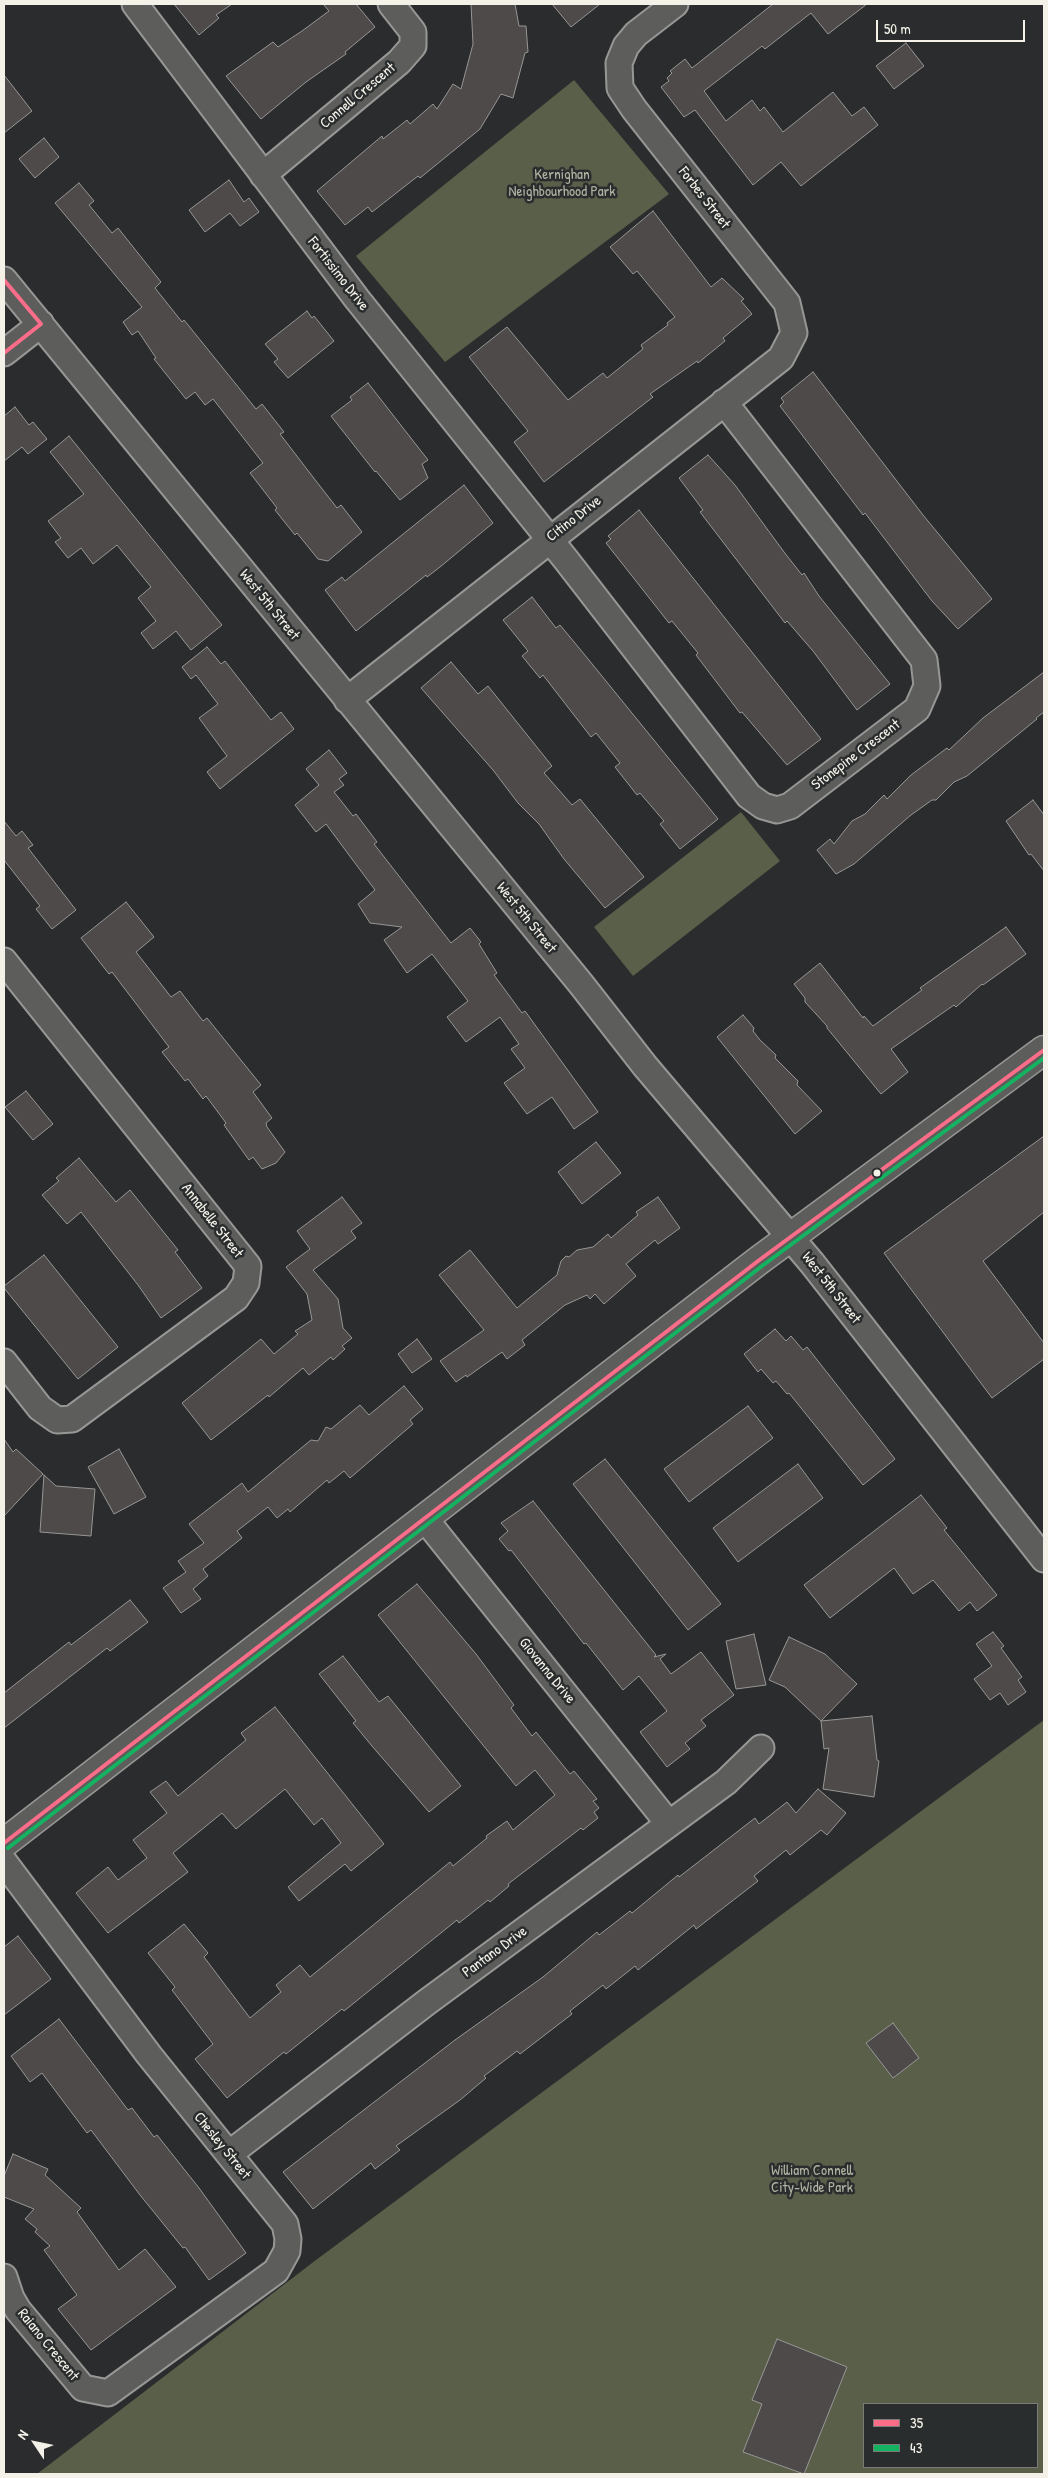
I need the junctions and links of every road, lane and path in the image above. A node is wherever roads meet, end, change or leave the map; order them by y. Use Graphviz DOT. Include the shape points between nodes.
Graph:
graph roads {
  1 [pos="135,4"];
  2 [pos="391,4"];
  3 [pos="675,4"];
  4 [pos="263,176"];
  5 [pos="4,280"];
  6 [pos="41,324"];
  7 [pos="794,333"];
  8 [pos="4,353"];
  9 [pos="724,402"];
  10 [pos="548,539"];
  11 [pos="347,700"];
  12 [pos="4,961"];
  13 [pos="1044,1050"];
  14 [pos="790,1237"];
  15 [pos="4,1362"];
  16 [pos="425,1519"];
  17 [pos="1044,1560"];
  18 [pos="760,1748"];
  19 [pos="669,1824"];
  20 [pos="4,1842"];
  21 [pos="4,1862"];
  22 [pos="229,2154"];
  23 [pos="4,2277"];
  24 [pos="108,2393"];
  1 -- 4 [label="street, Fortissimo Drive"];
  2 -- 4 [label="street, Connell Crescent" via="413,32 413,46 400,62"];
  3 -- 7 [label="street, Forbes Street" via="636,34 626,46 619,63 620,88 787,303"];
  4 -- 10 [label="street, Fortissimo Drive" via="357,300"];
  5 -- 6 [label="street, West 5th Street"];
  6 -- 8 [label="street"];
  6 -- 11 [label="street, West 5th Street"];
  7 -- 9 [label="street, Citino Drive" via="781,358"];
  9 -- 10 [label="street, Citino Drive"];
  9 -- 10 [label="street, Stonepine Crescent" via="924,660 927,686 917,709 790,806 777,810 763,806 749,796"];
  10 -- 11 [label="street, Citino Drive"];
  11 -- 14 [label="street, West 5th Street" via="645,1066"];
  12 -- 15 [label="street, Annabelle Street" via="248,1266 246,1283 236,1298 72,1419 57,1420 40,1408"];
  13 -- 14 [label="main road"];
  14 -- 16 [label="main road"];
  14 -- 17 [label="street, West 5th Street"];
  16 -- 19 [label="street, Giovanna Drive"];
  16 -- 20 [label="main road"];
  18 -- 19 [label="street, Pantano Drive" via="736,1773"];
  19 -- 22 [label="street, Pantano Drive" via="426,2002"];
  21 -- 22 [label="street, Chesley Street" via="149,2055"];
  22 -- 24 [label="street, Chesley Street" via="285,2224 287,2251 276,2271"];
  23 -- 24 [label="street, Raiano Crescent" via="18,2310 83,2388"];
}
